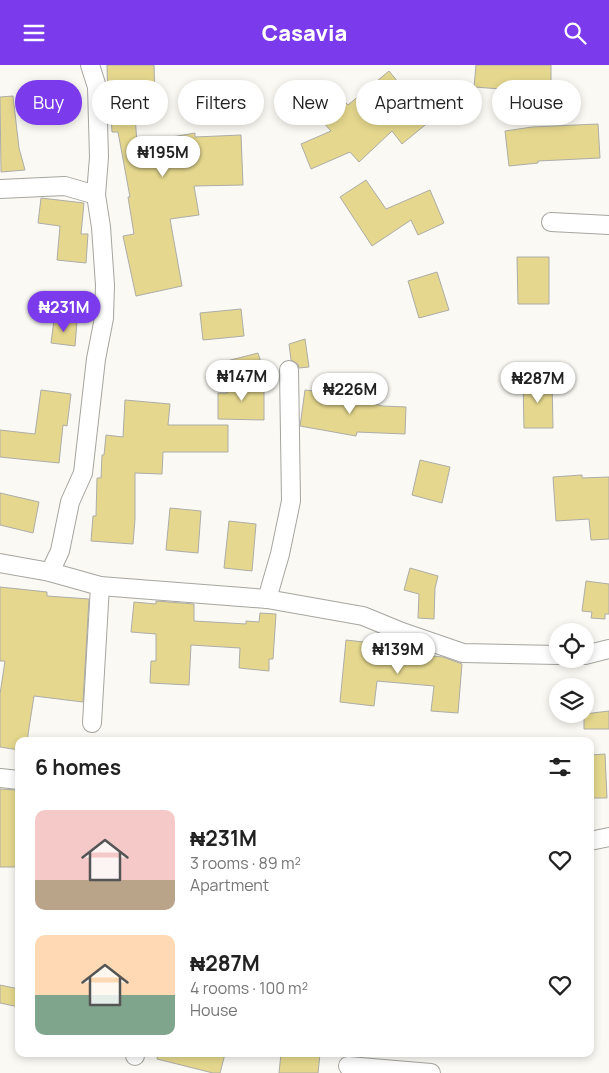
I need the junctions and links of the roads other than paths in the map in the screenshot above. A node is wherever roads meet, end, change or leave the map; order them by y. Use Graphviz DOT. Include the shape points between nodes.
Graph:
graph roads {
  1 [pos="90,65"];
  2 [pos="0,189"];
  3 [pos="96,195"];
  4 [pos="552,222"];
  5 [pos="609,225"];
  6 [pos="289,370"];
  7 [pos="0,563"];
  8 [pos="50,573"];
  9 [pos="100,585"];
  10 [pos="267,599"];
  11 [pos="609,649"];
  12 [pos="594,653"];
  13 [pos="549,655"];
  14 [pos="92,723"];
  15 [pos="0,778"];
  16 [pos="15,780"];
  17 [pos="609,837"];
  18 [pos="594,840"];
  19 [pos="348,1064"];
  20 [pos="431,1073"];
  1 -- 3 [label="street" via="97,87 99,157"];
  2 -- 3 [label="street" via="65,186"];
  3 -- 8 [label="street" via="105,285 104,318 83,473 70,503 60,551"];
  4 -- 5 [label="street"];
  6 -- 10 [label="street" via="291,501"];
  7 -- 8 [label="street"];
  8 -- 9 [label="street"];
  9 -- 10 [label="street"];
  9 -- 14 [label="street"];
  10 -- 13 [label="street" via="362,616 463,653"];
  11 -- 12 [label="street"];
  15 -- 16 [label="street"];
  17 -- 18 [label="street"];
  19 -- 20 [label="street"];
}
